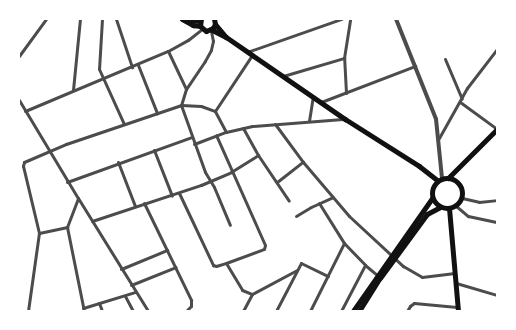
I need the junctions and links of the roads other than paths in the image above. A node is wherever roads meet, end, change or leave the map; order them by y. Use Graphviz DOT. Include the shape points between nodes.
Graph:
graph roads {
  1 [pos="46,19"];
  2 [pos="80,19"];
  3 [pos="102,19"];
  4 [pos="116,19"];
  5 [pos="182,19"];
  6 [pos="341,19"];
  7 [pos="350,19"];
  8 [pos="396,19"];
  9 [pos="214,22"];
  10 [pos="200,24"];
  11 [pos="211,30"];
  12 [pos="226,37"];
  13 [pos="497,49"];
  14 [pos="168,51"];
  15 [pos="250,53"];
  16 [pos="494,53"];
  17 [pos="19,56"];
  18 [pos="497,56"];
  19 [pos="344,58"];
  20 [pos="445,59"];
  21 [pos="138,65"];
  22 [pos="415,66"];
  23 [pos="132,67"];
  24 [pos="283,76"];
  25 [pos="102,79"];
  26 [pos="186,89"];
  27 [pos="73,90"];
  28 [pos="346,93"];
  29 [pos="313,97"];
  30 [pos="19,100"];
  31 [pos="461,100"];
  32 [pos="321,102"];
  33 [pos="181,105"];
  34 [pos="25,110"];
  35 [pos="215,111"];
  36 [pos="156,113"];
  37 [pos="345,119"];
  38 [pos="309,121"];
  39 [pos="124,124"];
  40 [pos="274,124"];
  41 [pos="243,128"];
  42 [pos="497,129"];
  43 [pos="226,132"];
  44 [pos="216,136"];
  45 [pos="192,137"];
  46 [pos="439,138"];
  47 [pos="194,144"];
  48 [pos="154,150"];
  49 [pos="49,151"];
  50 [pos="258,155"];
  51 [pos="118,162"];
  52 [pos="303,162"];
  53 [pos="231,172"];
  54 [pos="443,179"];
  55 [pos="210,181"];
  56 [pos="68,182"];
  57 [pos="277,182"];
  58 [pos="179,193"];
  59 [pos="172,196"];
  60 [pos="333,197"];
  61 [pos="78,198"];
  62 [pos="432,198"];
  63 [pos="462,198"];
  64 [pos="497,200"];
  65 [pos="289,202"];
  66 [pos="144,203"];
  67 [pos="319,203"];
  68 [pos="134,206"];
  69 [pos="456,206"];
  70 [pos="440,207"];
  71 [pos="449,208"];
  72 [pos="296,216"];
  73 [pos="92,221"];
  74 [pos="497,222"];
  75 [pos="230,225"];
  76 [pos="67,227"];
  77 [pos="39,233"];
  78 [pos="344,243"];
  79 [pos="166,250"];
  80 [pos="393,256"];
  81 [pos="226,263"];
  82 [pos="365,265"];
  83 [pos="176,267"];
  84 [pos="120,269"];
  85 [pos="297,270"];
  86 [pos="454,274"];
  87 [pos="328,276"];
  88 [pos="379,276"];
  89 [pos="456,283"];
  90 [pos="131,285"];
  91 [pos="135,292"];
  92 [pos="252,294"];
  93 [pos="497,295"];
  94 [pos="125,296"];
  95 [pos="99,303"];
  96 [pos="84,309"];
  97 [pos="458,309"];
  98 [pos="28,311"];
  99 [pos="102,311"];
  100 [pos="133,311"];
  101 [pos="148,311"];
  102 [pos="186,311"];
  103 [pos="243,311"];
  104 [pos="276,311"];
  105 [pos="310,311"];
  106 [pos="341,311"];
  107 [pos="354,311"];
  108 [pos="359,311"];
  109 [pos="407,311"];
  1 -- 17 [label="street"];
  2 -- 27 [label="street"];
  3 -- 25 [label="street" via="98,59"];
  4 -- 23 [label="street"];
  5 -- 10 [label="main road" via="193,25"];
  6 -- 15 [label="street"];
  7 -- 19 [label="street"];
  8 -- 22 [label="street"];
  9 -- 11 [label="main road"];
  9 -- 12 [label="main road"];
  10 -- 11 [label="main road"];
  10 -- 14 [label="street" via="188,40"];
  11 -- 12 [label="main road"];
  11 -- 26 [label="street" via="213,41 209,55"];
  12 -- 15 [label="main road"];
  13 -- 16 [label="street"];
  14 -- 21 [label="street"];
  14 -- 26 [label="street"];
  15 -- 24 [label="main road"];
  15 -- 35 [label="street"];
  16 -- 18 [label="street"];
  16 -- 31 [label="street" via="475,76"];
  19 -- 24 [label="street"];
  19 -- 28 [label="street"];
  20 -- 31 [label="street"];
  21 -- 23 [label="street"];
  21 -- 36 [label="street"];
  22 -- 28 [label="street"];
  22 -- 46 [label="street" via="436,116"];
  23 -- 25 [label="street"];
  24 -- 29 [label="main road"];
  25 -- 27 [label="street"];
  25 -- 39 [label="street"];
  26 -- 33 [label="street"];
  27 -- 34 [label="street"];
  28 -- 32 [label="street"];
  29 -- 32 [label="main road"];
  29 -- 38 [label="street"];
  30 -- 34 [label="street"];
  31 -- 42 [label="street"];
  31 -- 46 [label="street"];
  32 -- 37 [label="main road"];
  33 -- 35 [label="street" via="201,106"];
  33 -- 36 [label="street"];
  33 -- 45 [label="street"];
  34 -- 49 [label="street"];
  35 -- 43 [label="street"];
  36 -- 39 [label="street"];
  37 -- 38 [label="street"];
  37 -- 54 [label="main road"];
  38 -- 40 [label="street"];
  39 -- 49 [label="street"];
  40 -- 41 [label="street"];
  40 -- 52 [label="street"];
  41 -- 43 [label="street"];
  41 -- 50 [label="street"];
  42 -- 54 [label="main road"];
  43 -- 44 [label="street"];
  44 -- 47 [label="street"];
  44 -- 53 [label="street"];
  45 -- 47 [label="street"];
  45 -- 48 [label="street"];
  46 -- 54 [label="street"];
  47 -- 55 [label="street"];
  48 -- 51 [label="street"];
  48 -- 59 [label="street"];
  49 -- 56 [label="street"];
  49 -- 77 [label="street" via="23,166"];
  50 -- 53 [label="street"];
  50 -- 57 [label="street"];
  51 -- 56 [label="street"];
  51 -- 68 [label="street"];
  52 -- 57 [label="street"];
  52 -- 60 [label="street"];
  53 -- 55 [label="street"];
  53 -- 81 [label="street" via="265,248 263,251"];
  54 -- 62 [label="main road" via="432,188"];
  54 -- 63 [label="main road" via="460,184"];
  55 -- 58 [label="street"];
  55 -- 75 [label="street"];
  56 -- 61 [label="street"];
  57 -- 65 [label="street"];
  58 -- 59 [label="street"];
  58 -- 81 [label="street" via="211,263 216,266"];
  59 -- 66 [label="street"];
  60 -- 67 [label="street"];
  60 -- 80 [label="street" via="362,229"];
  61 -- 73 [label="street"];
  61 -- 76 [label="street"];
  62 -- 70 [label="main road"];
  62 -- 80 [label="main road"];
  63 -- 64 [label="street" via="479,202"];
  63 -- 69 [label="main road"];
  66 -- 68 [label="street"];
  66 -- 79 [label="street"];
  67 -- 72 [label="street"];
  67 -- 78 [label="street"];
  68 -- 73 [label="street"];
  69 -- 71 [label="main road"];
  69 -- 74 [label="street" via="468,216"];
  70 -- 71 [label="main road"];
  70 -- 80 [label="main road" via="428,214"];
  71 -- 86 [label="main road"];
  73 -- 84 [label="street"];
  76 -- 77 [label="street"];
  76 -- 96 [label="street"];
  77 -- 98 [label="street"];
  78 -- 82 [label="street"];
  78 -- 87 [label="street"];
  79 -- 83 [label="street"];
  79 -- 84 [label="street"];
  80 -- 86 [label="street" via="422,277"];
  80 -- 88 [label="main road"];
  81 -- 92 [label="street" via="242,290"];
  82 -- 88 [label="street"];
  82 -- 106 [label="street"];
  83 -- 90 [label="street"];
  83 -- 102 [label="street" via="192,300"];
  84 -- 90 [label="street"];
  85 -- 87 [label="street" via="303,263"];
  85 -- 92 [label="street"];
  85 -- 104 [label="street"];
  86 -- 89 [label="main road"];
  87 -- 105 [label="street"];
  88 -- 107 [label="main road"];
  88 -- 108 [label="main road"];
  89 -- 93 [label="street"];
  89 -- 97 [label="main road"];
  90 -- 91 [label="street"];
  91 -- 94 [label="street"];
  91 -- 101 [label="street"];
  92 -- 103 [label="street"];
  94 -- 95 [label="street"];
  94 -- 100 [label="street"];
  95 -- 96 [label="street"];
  95 -- 99 [label="street"];
  97 -- 109 [label="street" via="414,304"];
}
